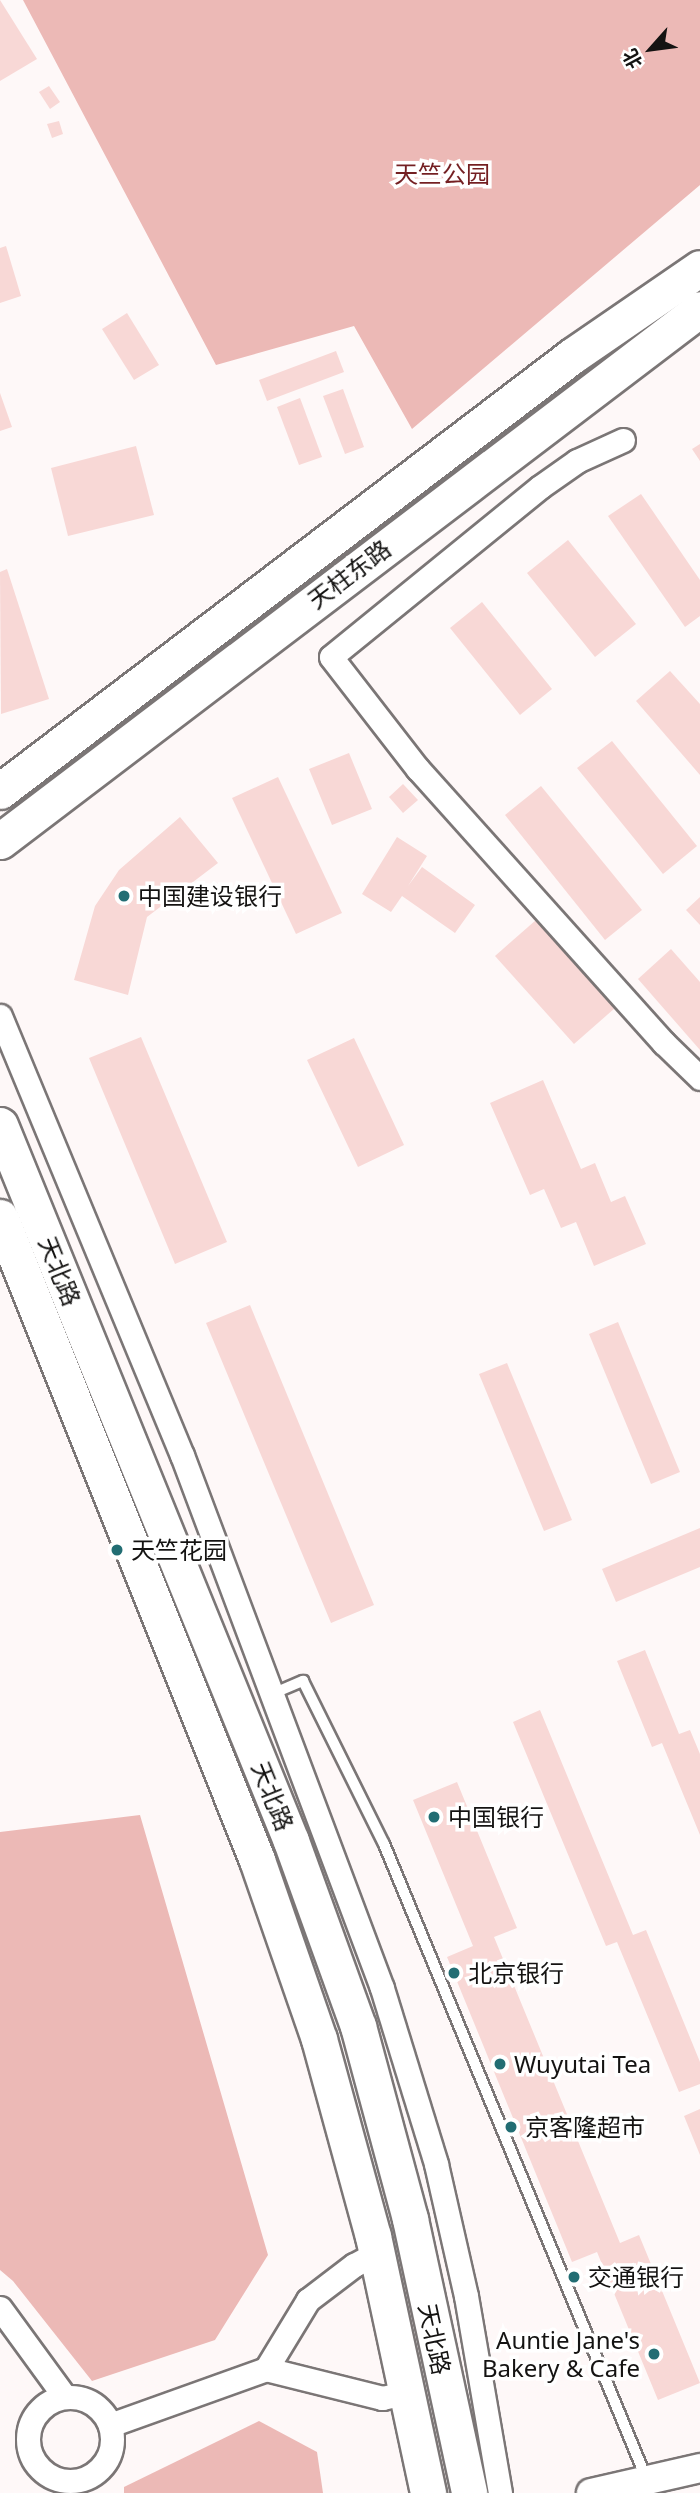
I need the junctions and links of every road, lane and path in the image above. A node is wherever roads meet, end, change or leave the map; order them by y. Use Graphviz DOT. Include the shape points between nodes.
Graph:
graph roads {
  1 [pos="700,268"];
  2 [pos="700,309"];
  3 [pos="623,440"];
  4 [pos="0,791"];
  5 [pos="0,841"];
  6 [pos="0,1016"];
  7 [pos="700,1078"];
  8 [pos="0,1125"];
  9 [pos="0,1217"];
  10 [pos="272,1694"];
  11 [pos="377,2253"];
  12 [pos="0,2308"];
  13 [pos="266,2369"];
  14 [pos="406,2393"];
  15 [pos="65,2398"];
  16 [pos="110,2425"];
  17 [pos="700,2468"];
  18 [pos="647,2481"];
  19 [pos="99,2483"];
  20 [pos="428,2493"];
  21 [pos="468,2493"];
  22 [pos="500,2493"];
  23 [pos="591,2493"];
  1 -- 4 [label="main road, 天柱东路" via="572,356"];
  2 -- 5 [label="main road, 天柱东路"];
  3 -- 7 [label="street" via="577,461 540,487 331,657 418,769"];
  6 -- 10 [label="street" via="182,1455"];
  8 -- 21 [label="main road, 天北路" via="286,1828 358,2026 410,2219"];
  9 -- 11 [label="main road, 天北路" via="257,1860 319,2039"];
  10 -- 18 [label="lane" via="303,1681 384,1844"];
  10 -- 22 [label="street" via="382,1988 436,2164 466,2296"];
  11 -- 13 [label="street" via="308,2300"];
  11 -- 14 [label="main road, 天北路"];
  12 -- 15 [label="street"];
  13 -- 14 [label="street" via="382,2398"];
  13 -- 16 [label="street"];
  14 -- 20 [label="main road, 天北路"];
  15 -- 16 [label="street" via="90,2402"];
  15 -- 19 [label="street" via="49,2402 38,2412 28,2430 29,2453 48,2476 65,2482"];
  16 -- 19 [label="street" via="112,2447"];
  17 -- 18 [label="street"];
  18 -- 23 [label="street"];
}
